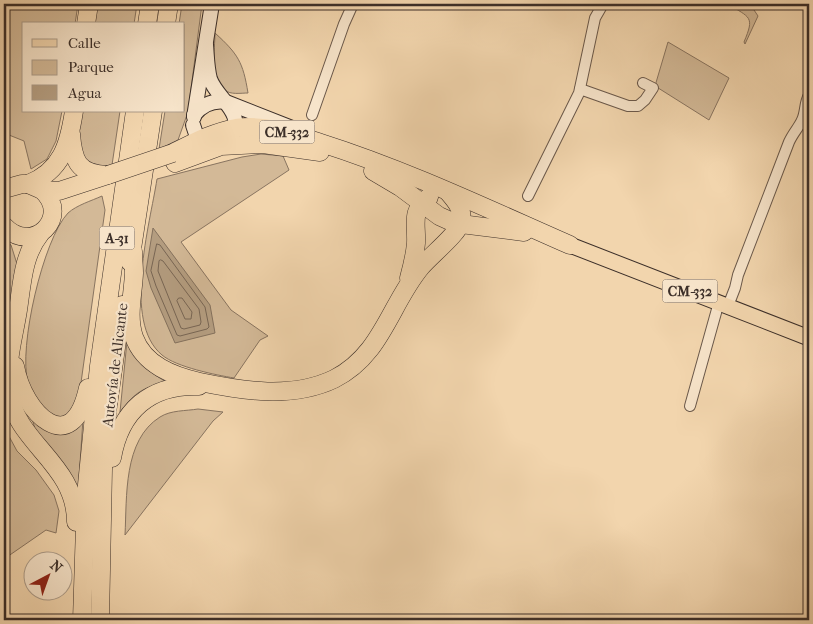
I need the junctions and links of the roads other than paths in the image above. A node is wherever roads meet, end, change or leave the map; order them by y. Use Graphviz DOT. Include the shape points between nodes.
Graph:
graph roads {
  1 [pos="89,4"];
  2 [pos="150,4"];
  3 [pos="170,4"];
  4 [pos="212,4"];
  5 [pos="353,4"];
  6 [pos="604,4"];
  7 [pos="86,22"];
  8 [pos="147,22"];
  9 [pos="166,22"];
  10 [pos="206,45"];
  11 [pos="643,82"];
  12 [pos="580,89"];
  13 [pos="809,95"];
  14 [pos="226,102"];
  15 [pos="74,112"];
  16 [pos="135,112"];
  17 [pos="153,112"];
  18 [pos="312,115"];
  19 [pos="236,128"];
  20 [pos="71,131"];
  21 [pos="187,140"];
  22 [pos="221,146"];
  23 [pos="336,148"];
  24 [pos="383,176"];
  25 [pos="108,180"];
  26 [pos="18,190"];
  27 [pos="448,192"];
  28 [pos="528,196"];
  29 [pos="422,204"];
  30 [pos="414,222"];
  31 [pos="461,224"];
  32 [pos="45,227"];
  33 [pos="491,227"];
  34 [pos="7,229"];
  35 [pos="441,245"];
  36 [pos="570,245"];
  37 [pos="132,250"];
  38 [pos="24,270"];
  39 [pos="405,290"];
  40 [pos="724,304"];
  41 [pos="14,338"];
  42 [pos="809,338"];
  43 [pos="98,366"];
  44 [pos="224,387"];
  45 [pos="690,406"];
  46 [pos="103,495"];
  47 [pos="83,571"];
  48 [pos="82,620"];
  49 [pos="100,620"];
  1 -- 7 [label="highway"];
  2 -- 8 [label="highway"];
  3 -- 9 [label="highway"];
  4 -- 10 [label="street"];
  5 -- 18 [label="street"];
  6 -- 12 [label="street" via="595,18"];
  10 -- 14 [label="street" via="210,79"];
  10 -- 21 [label="street"];
  11 -- 12 [label="street" via="653,88 638,106 628,106"];
  12 -- 28 [label="street"];
  13 -- 40 [label="street" via="802,120 789,142"];
  14 -- 19 [label="street" via="235,116"];
  14 -- 21 [label="street" via="209,103 199,109"];
  14 -- 23 [label="street"];
  15 -- 20 [label="highway"];
  16 -- 43 [label="highway, Autovía de Alicante / A-31"];
  17 -- 37 [label="highway, Autovía de Alicante / A-31"];
  19 -- 21 [label="highway"];
  19 -- 22 [label="street"];
  19 -- 23 [label="highway, CM-332" via="273,129"];
  20 -- 25 [label="highway" via="76,161 84,170"];
  20 -- 26 [label="highway" via="56,166"];
  21 -- 22 [label="highway"];
  21 -- 22 [label="street"];
  21 -- 25 [label="highway, bridge"];
  22 -- 24 [label="highway" via="263,144 316,151"];
  23 -- 27 [label="highway, CM-332"];
  24 -- 29 [label="highway"];
  24 -- 30 [label="highway" via="402,197"];
  25 -- 26 [label="highway" via="64,190"];
  25 -- 32 [label="highway" via="68,200"];
  26 -- 32 [label="highway" via="49,198 53,208"];
  27 -- 29 [label="highway" via="433,195"];
  27 -- 31 [label="highway" via="460,209"];
  27 -- 36 [label="highway"];
  29 -- 30 [label="highway"];
  29 -- 31 [label="highway" via="439,216"];
  30 -- 35 [label="highway" via="419,230"];
  30 -- 39 [label="highway" via="415,252"];
  31 -- 33 [label="highway"];
  31 -- 35 [label="highway"];
  32 -- 34 [label="highway" via="31,237 20,236"];
  32 -- 38 [label="highway" via="30,249"];
  33 -- 35 [label="highway"];
  33 -- 36 [label="highway"];
  34 -- 38 [label="highway" via="22,251"];
  35 -- 39 [label="highway"];
  36 -- 40 [label="main road, CM-332"];
  37 -- 44 [label="highway" via="131,325 140,349 169,373"];
  37 -- 46 [label="highway, Autovía de Alicante / A-31" via="107,412"];
  38 -- 41 [label="highway"];
  39 -- 44 [label="highway" via="372,348 336,378 304,389 278,392"];
  40 -- 42 [label="main road, CM-332"];
  40 -- 45 [label="street"];
  41 -- 43 [label="highway" via="14,363 21,389 39,416 55,425 71,422 81,412"];
  41 -- 47 [label="highway" via="9,361 9,394 18,419 55,465 70,492 75,511 76,553"];
  43 -- 47 [label="highway, Autovía de Alicante / A-31" via="86,495"];
  44 -- 46 [label="highway" via="167,389 144,400 131,411 120,430"];
  46 -- 49 [label="highway, Autovía de Alicante / A-31"];
  47 -- 48 [label="highway, Autovía de Alicante / A-31"];
}
